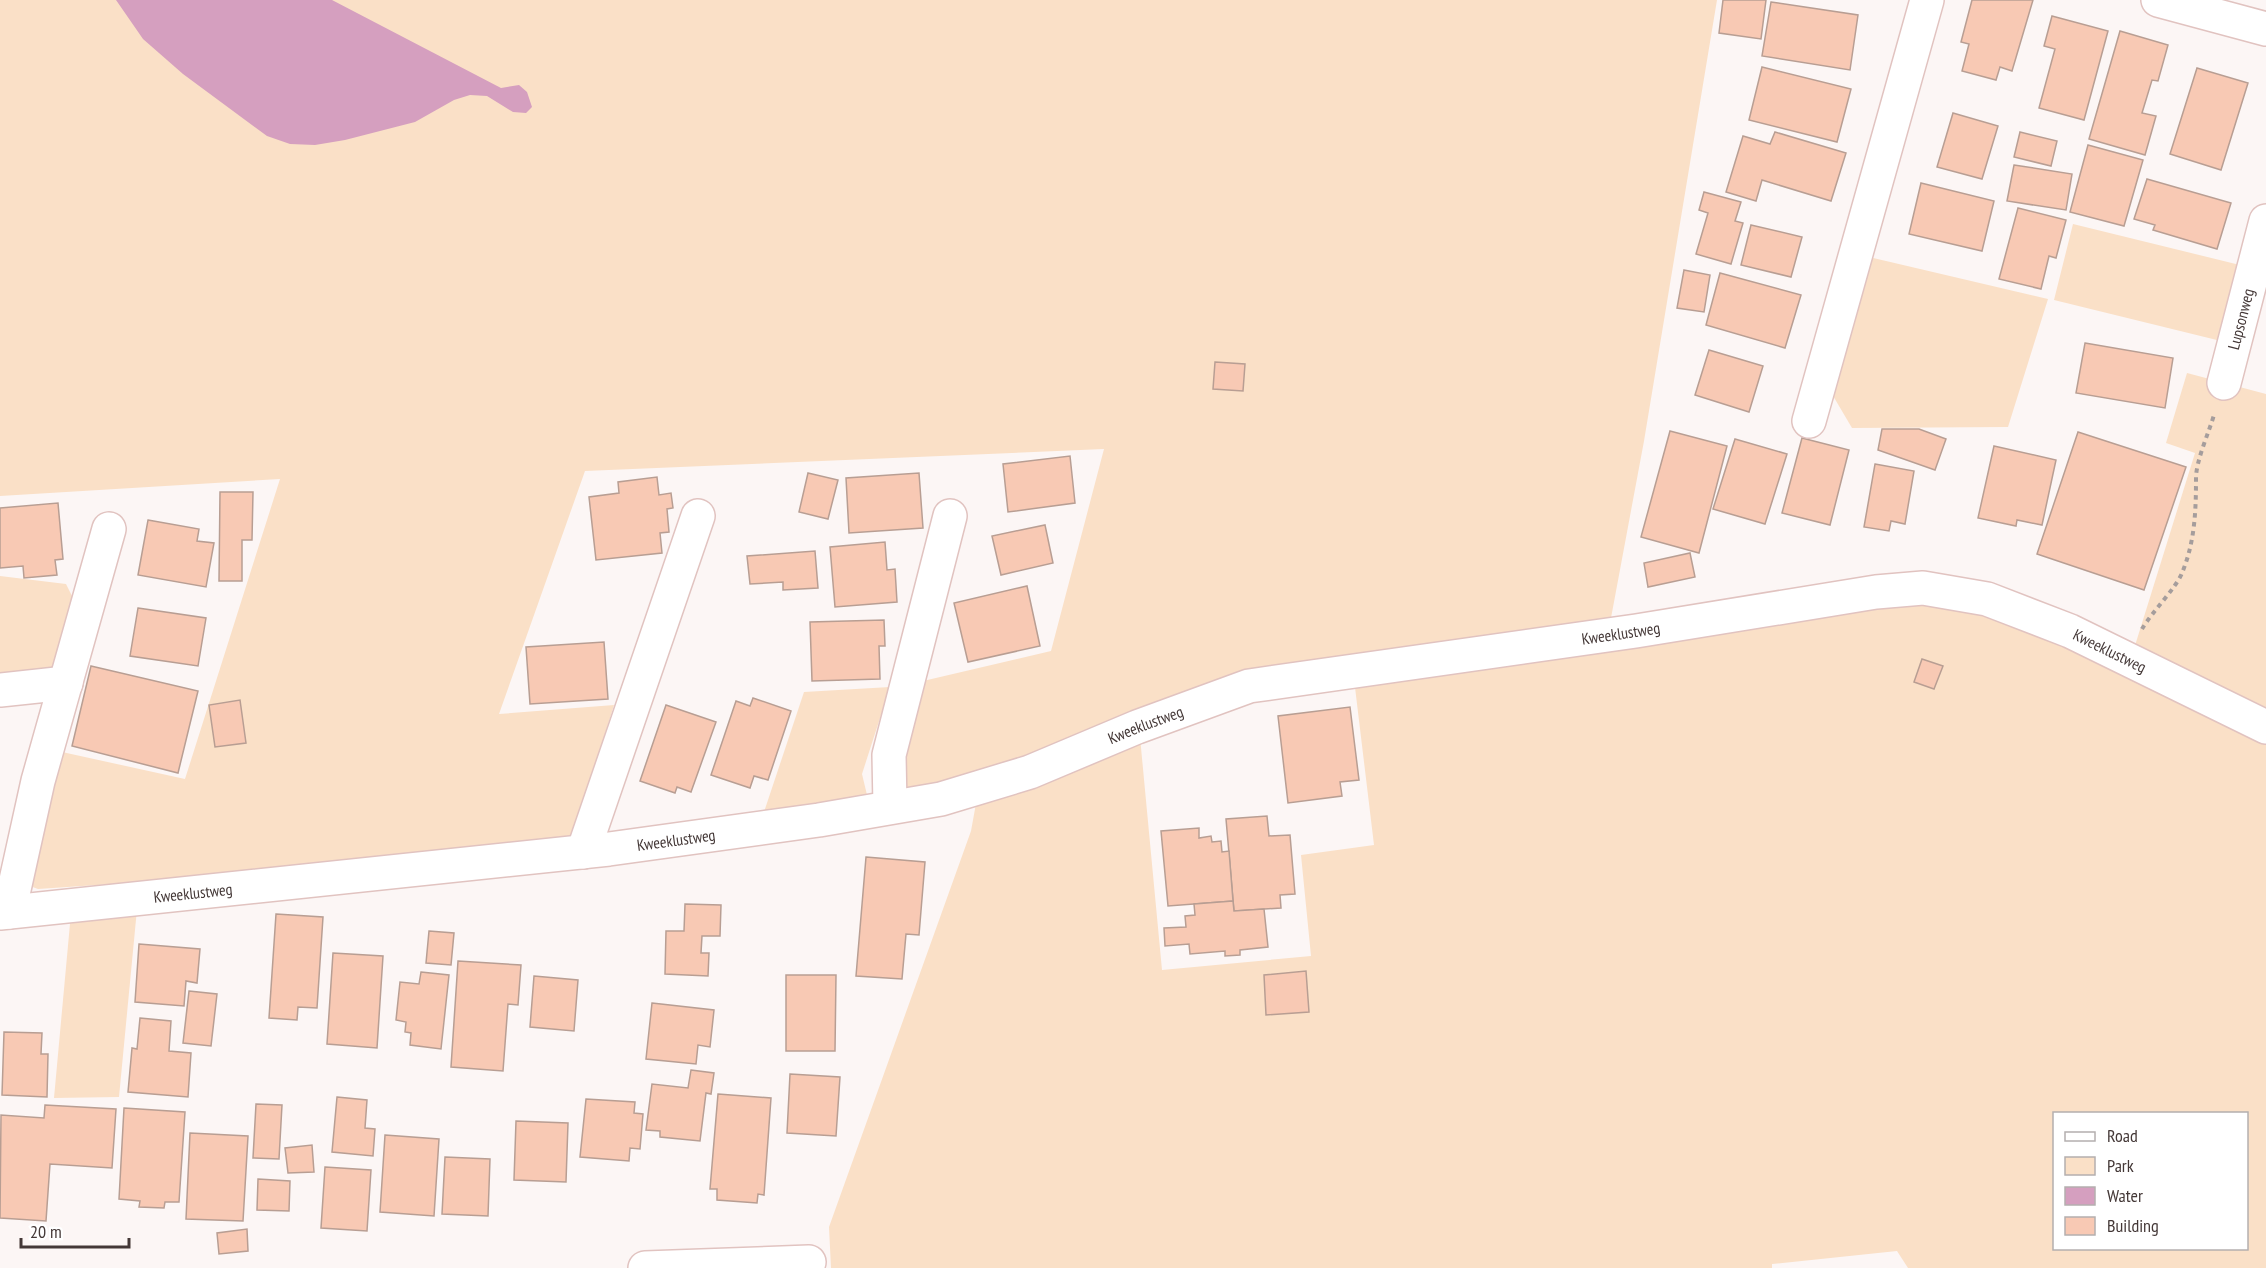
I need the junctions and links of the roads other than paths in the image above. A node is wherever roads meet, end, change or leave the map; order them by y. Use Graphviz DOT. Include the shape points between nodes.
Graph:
graph roads {
  1 [pos="1927,0"];
  2 [pos="2158,0"];
  3 [pos="2266,30"];
  4 [pos="2266,221"];
  5 [pos="2224,383"];
  6 [pos="1809,421"];
  7 [pos="698,516"];
  8 [pos="950,516"];
  9 [pos="109,529"];
  10 [pos="66,683"];
  11 [pos="0,690"];
  12 [pos="2266,728"];
  13 [pos="890,806"];
  14 [pos="583,852"];
  15 [pos="4,912"];
  16 [pos="809,1262"];
  17 [pos="645,1268"];
  1 -- 6 [label="street"];
  2 -- 3 [label="street"];
  4 -- 5 [label="street, Lupsonweg"];
  7 -- 14 [label="street"];
  8 -- 13 [label="street" via="889,755"];
  9 -- 10 [label="street"];
  10 -- 11 [label="street"];
  10 -- 15 [label="street"];
  12 -- 13 [label="street, Kweeklustweg" via="2070,631 1987,599 1923,588 1249,686 1030,772 942,799"];
  13 -- 14 [label="street, Kweeklustweg" via="819,820"];
  14 -- 15 [label="street, Kweeklustweg"];
  16 -- 17 [label="street"];
}
